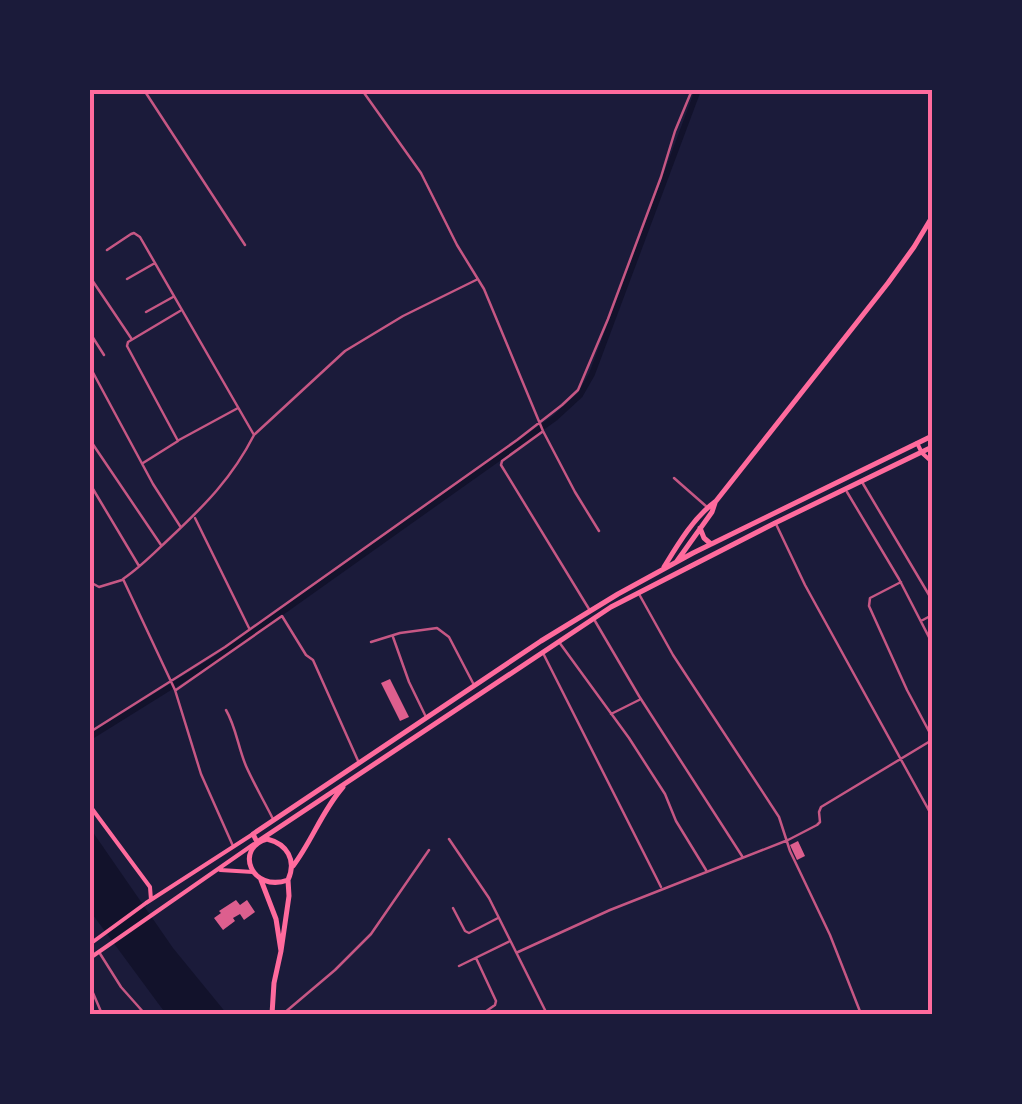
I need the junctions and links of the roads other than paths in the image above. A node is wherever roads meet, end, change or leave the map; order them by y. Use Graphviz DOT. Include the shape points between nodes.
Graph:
graph roads {
  1 [pos="144,90"];
  2 [pos="362,90"];
  3 [pos="692,90"];
  4 [pos="932,217"];
  5 [pos="245,244"];
  6 [pos="107,250"];
  7 [pos="155,263"];
  8 [pos="90,277"];
  9 [pos="127,279"];
  10 [pos="478,279"];
  11 [pos="174,296"];
  12 [pos="182,310"];
  13 [pos="146,312"];
  14 [pos="90,333"];
  15 [pos="131,340"];
  16 [pos="104,355"];
  17 [pos="90,366"];
  18 [pos="238,408"];
  19 [pos="540,422"];
  20 [pos="543,431"];
  21 [pos="254,435"];
  22 [pos="90,440"];
  23 [pos="178,441"];
  24 [pos="931,441"];
  25 [pos="917,443"];
  26 [pos="922,452"];
  27 [pos="932,462"];
  28 [pos="144,463"];
  29 [pos="674,478"];
  30 [pos="861,481"];
  31 [pos="90,484"];
  32 [pos="845,488"];
  33 [pos="709,509"];
  34 [pos="194,516"];
  35 [pos="775,522"];
  36 [pos="181,528"];
  37 [pos="700,528"];
  38 [pos="599,531"];
  39 [pos="711,544"];
  40 [pos="161,546"];
  41 [pos="676,562"];
  42 [pos="140,567"];
  43 [pos="662,570"];
  44 [pos="669,577"];
  45 [pos="123,579"];
  46 [pos="901,582"];
  47 [pos="90,583"];
  48 [pos="656,584"];
  49 [pos="638,592"];
  50 [pos="932,600"];
  51 [pos="592,614"];
  52 [pos="932,616"];
  53 [pos="921,621"];
  54 [pos="250,629"];
  55 [pos="392,635"];
  56 [pos="558,641"];
  57 [pos="371,642"];
  58 [pos="932,643"];
  59 [pos="542,652"];
  60 [pos="171,682"];
  61 [pos="475,686"];
  62 [pos="175,690"];
  63 [pos="640,699"];
  64 [pos="226,710"];
  65 [pos="611,714"];
  66 [pos="427,718"];
  67 [pos="90,732"];
  68 [pos="932,738"];
  69 [pos="900,760"];
  70 [pos="359,764"];
  71 [pos="352,778"];
  72 [pos="90,806"];
  73 [pos="932,816"];
  74 [pos="274,820"];
  75 [pos="253,834"];
  76 [pos="449,838"];
  77 [pos="788,840"];
  78 [pos="257,842"];
  79 [pos="234,848"];
  80 [pos="430,850"];
  81 [pos="742,857"];
  82 [pos="293,866"];
  83 [pos="216,870"];
  84 [pos="707,871"];
  85 [pos="253,872"];
  86 [pos="261,880"];
  87 [pos="288,880"];
  88 [pos="150,887"];
  89 [pos="662,889"];
  90 [pos="164,891"];
  91 [pos="148,902"];
  92 [pos="453,908"];
  93 [pos="500,918"];
  94 [pos="94,939"];
  95 [pos="512,940"];
  96 [pos="281,950"];
  97 [pos="99,952"];
  98 [pos="518,952"];
  99 [pos="90,958"];
  100 [pos="476,958"];
  101 [pos="459,966"];
  102 [pos="90,986"];
  103 [pos="102,1014"];
  104 [pos="146,1014"];
  105 [pos="272,1014"];
  106 [pos="284,1014"];
  107 [pos="482,1014"];
  108 [pos="547,1014"];
  109 [pos="860,1014"];
  1 -- 5 [label="street"];
  2 -- 10 [label="street" via="421,173"];
  3 -- 19 [label="street" via="595,353 578,390"];
  4 -- 33 [label="highway" via="888,283"];
  6 -- 7 [label="street" via="134,232"];
  7 -- 9 [label="street"];
  7 -- 11 [label="street"];
  8 -- 15 [label="street"];
  10 -- 19 [label="street"];
  10 -- 21 [label="street" via="344,351"];
  11 -- 12 [label="street"];
  11 -- 13 [label="street"];
  12 -- 15 [label="street"];
  12 -- 18 [label="street"];
  14 -- 16 [label="street"];
  15 -- 23 [label="street" via="127,346"];
  17 -- 28 [label="street"];
  18 -- 21 [label="street"];
  18 -- 23 [label="street"];
  19 -- 20 [label="street"];
  19 -- 54 [label="street"];
  20 -- 38 [label="street"];
  20 -- 51 [label="street" via="501,463"];
  21 -- 34 [label="street" via="228,480"];
  22 -- 40 [label="street"];
  23 -- 28 [label="street"];
  24 -- 25 [label="highway"];
  24 -- 26 [label="highway"];
  25 -- 26 [label="main road"];
  25 -- 39 [label="highway"];
  26 -- 27 [label="main road"];
  26 -- 30 [label="highway"];
  28 -- 36 [label="street"];
  29 -- 33 [label="street"];
  30 -- 32 [label="highway"];
  30 -- 50 [label="street"];
  31 -- 42 [label="street"];
  32 -- 35 [label="highway"];
  32 -- 46 [label="street"];
  33 -- 37 [label="highway"];
  33 -- 43 [label="highway"];
  34 -- 36 [label="street"];
  34 -- 54 [label="street"];
  35 -- 44 [label="highway"];
  35 -- 69 [label="street"];
  36 -- 40 [label="street"];
  37 -- 39 [label="highway"];
  37 -- 41 [label="highway"];
  39 -- 41 [label="highway"];
  40 -- 42 [label="street"];
  41 -- 43 [label="highway"];
  41 -- 44 [label="highway"];
  42 -- 45 [label="street"];
  43 -- 48 [label="highway"];
  43 -- 51 [label="highway"];
  44 -- 48 [label="highway"];
  45 -- 47 [label="street" via="99,587"];
  45 -- 60 [label="street"];
  46 -- 53 [label="street"];
  46 -- 68 [label="street" via="870,598 868,606"];
  48 -- 49 [label="highway"];
  49 -- 51 [label="highway"];
  49 -- 77 [label="street"];
  51 -- 56 [label="highway"];
  51 -- 61 [label="highway"];
  51 -- 63 [label="street"];
  52 -- 53 [label="street"];
  53 -- 58 [label="street"];
  54 -- 60 [label="street"];
  55 -- 57 [label="street"];
  55 -- 61 [label="street" via="444,632"];
  55 -- 66 [label="street"];
  56 -- 59 [label="highway"];
  56 -- 65 [label="street"];
  59 -- 71 [label="highway"];
  59 -- 89 [label="street"];
  60 -- 62 [label="street"];
  60 -- 67 [label="street"];
  61 -- 66 [label="highway"];
  62 -- 70 [label="street" via="282,616 313,660"];
  62 -- 79 [label="street" via="201,774"];
  63 -- 65 [label="street"];
  63 -- 81 [label="street"];
  64 -- 74 [label="street"];
  65 -- 84 [label="street"];
  66 -- 70 [label="highway"];
  68 -- 69 [label="street"];
  69 -- 73 [label="street"];
  69 -- 77 [label="street" via="821,807 817,825"];
  70 -- 74 [label="highway"];
  71 -- 78 [label="highway"];
  71 -- 82 [label="highway"];
  72 -- 88 [label="main road"];
  74 -- 75 [label="highway"];
  75 -- 78 [label="highway"];
  75 -- 79 [label="main road"];
  76 -- 93 [label="street"];
  77 -- 81 [label="street"];
  77 -- 109 [label="street"];
  78 -- 82 [label="highway" via="278,842"];
  78 -- 83 [label="main road"];
  78 -- 85 [label="highway" via="250,854"];
  79 -- 90 [label="main road"];
  80 -- 106 [label="street" via="371,934"];
  81 -- 84 [label="street"];
  82 -- 87 [label="highway"];
  83 -- 85 [label="main road"];
  83 -- 97 [label="main road"];
  84 -- 89 [label="street"];
  85 -- 86 [label="highway"];
  86 -- 87 [label="highway"];
  86 -- 96 [label="highway"];
  87 -- 96 [label="highway"];
  88 -- 90 [label="main road"];
  88 -- 91 [label="main road"];
  89 -- 98 [label="street"];
  90 -- 91 [label="main road"];
  91 -- 94 [label="main road"];
  92 -- 93 [label="street" via="469,933"];
  93 -- 95 [label="street"];
  95 -- 98 [label="street"];
  95 -- 100 [label="street"];
  96 -- 105 [label="highway"];
  97 -- 99 [label="main road"];
  97 -- 104 [label="street"];
  98 -- 108 [label="street"];
  100 -- 101 [label="street"];
  100 -- 107 [label="street" via="496,1002"];
  102 -- 103 [label="street"];
}
